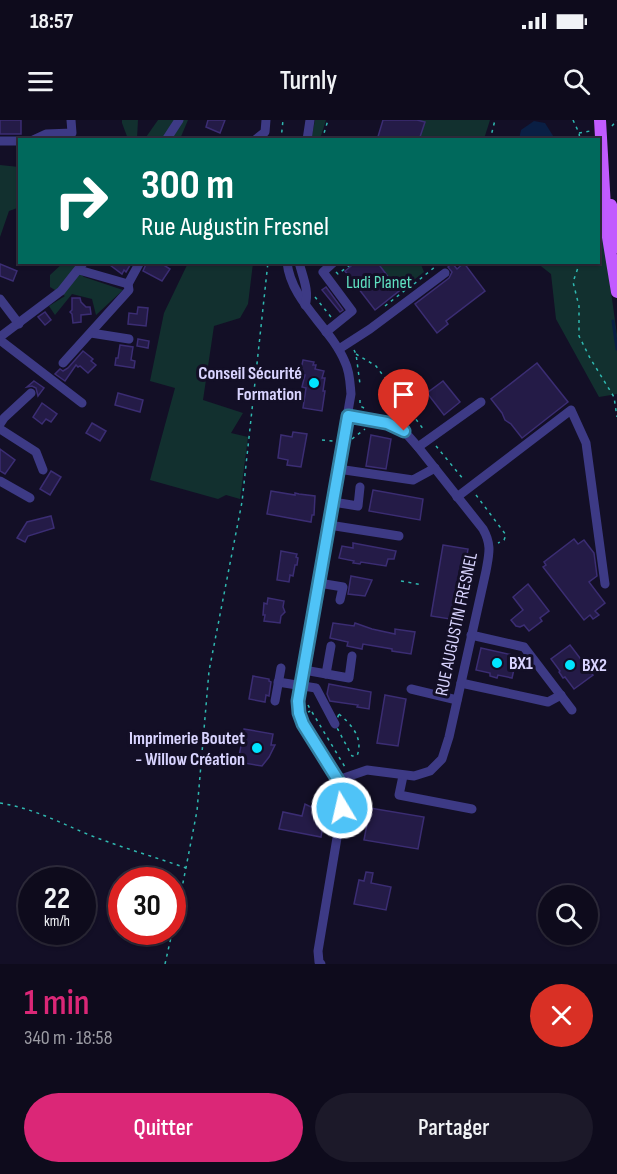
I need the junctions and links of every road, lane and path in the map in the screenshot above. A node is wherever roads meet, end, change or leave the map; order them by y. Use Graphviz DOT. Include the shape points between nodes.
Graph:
graph roads {
  1 [pos="71,120"];
  2 [pos="178,120"];
  3 [pos="266,120"];
  4 [pos="284,120"];
  5 [pos="310,120"];
  6 [pos="328,120"];
  7 [pos="495,120"];
  8 [pos="573,120"];
  9 [pos="592,120"];
  10 [pos="600,120"];
  11 [pos="37,138"];
  12 [pos="166,138"];
  13 [pos="258,138"];
  14 [pos="281,138"];
  15 [pos="307,138"];
  16 [pos="323,138"];
  17 [pos="490,138"];
  18 [pos="580,138"];
  19 [pos="596,138"];
  20 [pos="0,141"];
  21 [pos="18,141"];
  22 [pos="600,150"];
  23 [pos="612,225"];
  24 [pos="617,258"];
  25 [pos="139,264"];
  26 [pos="268,264"];
  27 [pos="287,264"];
  28 [pos="300,264"];
  29 [pos="332,264"];
  30 [pos="579,264"];
  31 [pos="81,266"];
  32 [pos="445,273"];
  33 [pos="128,285"];
  34 [pos="617,292"];
  35 [pos="0,299"];
  36 [pos="305,304"];
  37 [pos="19,324"];
  38 [pos="326,332"];
  39 [pos="91,333"];
  40 [pos="0,339"];
  41 [pos="129,339"];
  42 [pos="339,349"];
  43 [pos="356,354"];
  44 [pos="63,363"];
  45 [pos="31,393"];
  46 [pos="481,402"];
  47 [pos="82,403"];
  48 [pos="348,416"];
  49 [pos="617,417"];
  50 [pos="0,424"];
  51 [pos="0,429"];
  52 [pos="430,438"];
  53 [pos="418,447"];
  54 [pos="435,468"];
  55 [pos="338,469"];
  56 [pos="44,471"];
  57 [pos="0,481"];
  58 [pos="360,487"];
  59 [pos="470,487"];
  60 [pos="457,497"];
  61 [pos="30,498"];
  62 [pos="333,502"];
  63 [pos="329,525"];
  64 [pos="399,536"];
  65 [pos="490,547"];
  66 [pos="400,581"];
  67 [pos="319,583"];
  68 [pos="605,584"];
  69 [pos="423,585"];
  70 [pos="340,600"];
  71 [pos="471,635"];
  72 [pos="331,646"];
  73 [pos="352,656"];
  74 [pos="280,668"];
  75 [pos="304,670"];
  76 [pos="326,674"];
  77 [pos="278,682"];
  78 [pos="461,683"];
  79 [pos="301,686"];
  80 [pos="411,689"];
  81 [pos="561,694"];
  82 [pos="457,700"];
  83 [pos="275,701"];
  84 [pos="572,710"];
  85 [pos="311,711"];
  86 [pos="335,724"];
  87 [pos="350,776"];
  88 [pos="403,776"];
  89 [pos="338,780"];
  90 [pos="0,803"];
  91 [pos="472,809"];
  92 [pos="183,867"];
  93 [pos="186,868"];
  94 [pos="169,945"];
  95 [pos="165,964"];
  96 [pos="321,964"];
  1 -- 11 [label="street" via="72,133"];
  2 -- 12 [label="street"];
  3 -- 13 [label="street" via="265,132"];
  4 -- 14 [label="path"];
  5 -- 15 [label="street"];
  6 -- 16 [label="path"];
  7 -- 17 [label="path"];
  8 -- 18 [label="path"];
  9 -- 19 [label="main road"];
  10 -- 22 [label="main road"];
  20 -- 21 [label="street"];
  22 -- 23 [label="main road"];
  23 -- 24 [label="main road"];
  23 -- 34 [label="main road"];
  25 -- 33 [label="street"];
  26 -- 93 [label="path" via="242,502 209,671 197,811"];
  27 -- 36 [label="street" via="293,288"];
  28 -- 36 [label="street" via="307,294"];
  29 -- 38 [label="street" via="322,272 352,311"];
  30 -- 49 [label="path" via="573,282 579,306 579,336 614,397"];
  31 -- 33 [label="street"];
  31 -- 37 [label="street" via="61,291"];
  32 -- 42 [label="street"];
  33 -- 39 [label="street" via="129,290"];
  35 -- 37 [label="street"];
  36 -- 38 [label="street"];
  37 -- 40 [label="street"];
  38 -- 42 [label="street"];
  39 -- 41 [label="street"];
  39 -- 44 [label="street"];
  40 -- 47 [label="street"];
  42 -- 48 [label="street" via="350,377"];
  43 -- 52 [label="path" via="376,366"];
  45 -- 50 [label="street"];
  46 -- 52 [label="street"];
  48 -- 53 [label="street, RUE AUGUSTIN FRESNEL" via="397,427"];
  48 -- 55 [label="street"];
  51 -- 56 [label="street" via="36,452"];
  52 -- 53 [label="street"];
  52 -- 59 [label="path"];
  53 -- 54 [label="street, RUE AUGUSTIN FRESNEL"];
  54 -- 55 [label="street" via="414,480"];
  54 -- 60 [label="street, RUE AUGUSTIN FRESNEL"];
  55 -- 62 [label="street"];
  57 -- 61 [label="street"];
  58 -- 62 [label="street" via="358,506"];
  59 -- 60 [label="street"];
  59 -- 65 [label="path" via="506,536"];
  59 -- 68 [label="street" via="571,410 586,443"];
  60 -- 65 [label="street, RUE AUGUSTIN FRESNEL" via="483,530"];
  62 -- 63 [label="street"];
  63 -- 64 [label="street"];
  63 -- 67 [label="street"];
  65 -- 71 [label="street, RUE AUGUSTIN FRESNEL"];
  66 -- 69 [label="path"];
  67 -- 70 [label="street" via="343,587"];
  67 -- 75 [label="street"];
  71 -- 78 [label="street, RUE AUGUSTIN FRESNEL"];
  71 -- 81 [label="street" via="524,646"];
  72 -- 76 [label="street"];
  73 -- 76 [label="street" via="349,678"];
  74 -- 77 [label="street"];
  75 -- 76 [label="street"];
  75 -- 79 [label="street"];
  77 -- 79 [label="street"];
  77 -- 83 [label="street"];
  78 -- 81 [label="street" via="548,702"];
  78 -- 82 [label="street, RUE AUGUSTIN FRESNEL"];
  79 -- 86 [label="street" via="316,688"];
  79 -- 89 [label="street" via="298,701 303,724"];
  80 -- 82 [label="street"];
  81 -- 84 [label="street"];
  82 -- 88 [label="street, RUE AUGUSTIN FRESNEL" via="442,759 430,771"];
  85 -- 87 [label="path"];
  86 -- 86 [label="path" via="339,714 353,728 358,741 357,756 352,756"];
  87 -- 88 [label="street, RUE AUGUSTIN FRESNEL" via="367,770"];
  87 -- 89 [label="street, RUE AUGUSTIN FRESNEL"];
  88 -- 91 [label="street" via="399,795"];
  89 -- 96 [label="street" via="343,799 318,951"];
  90 -- 92 [label="path" via="45,815 93,837"];
  94 -- 95 [label="path"];
}
